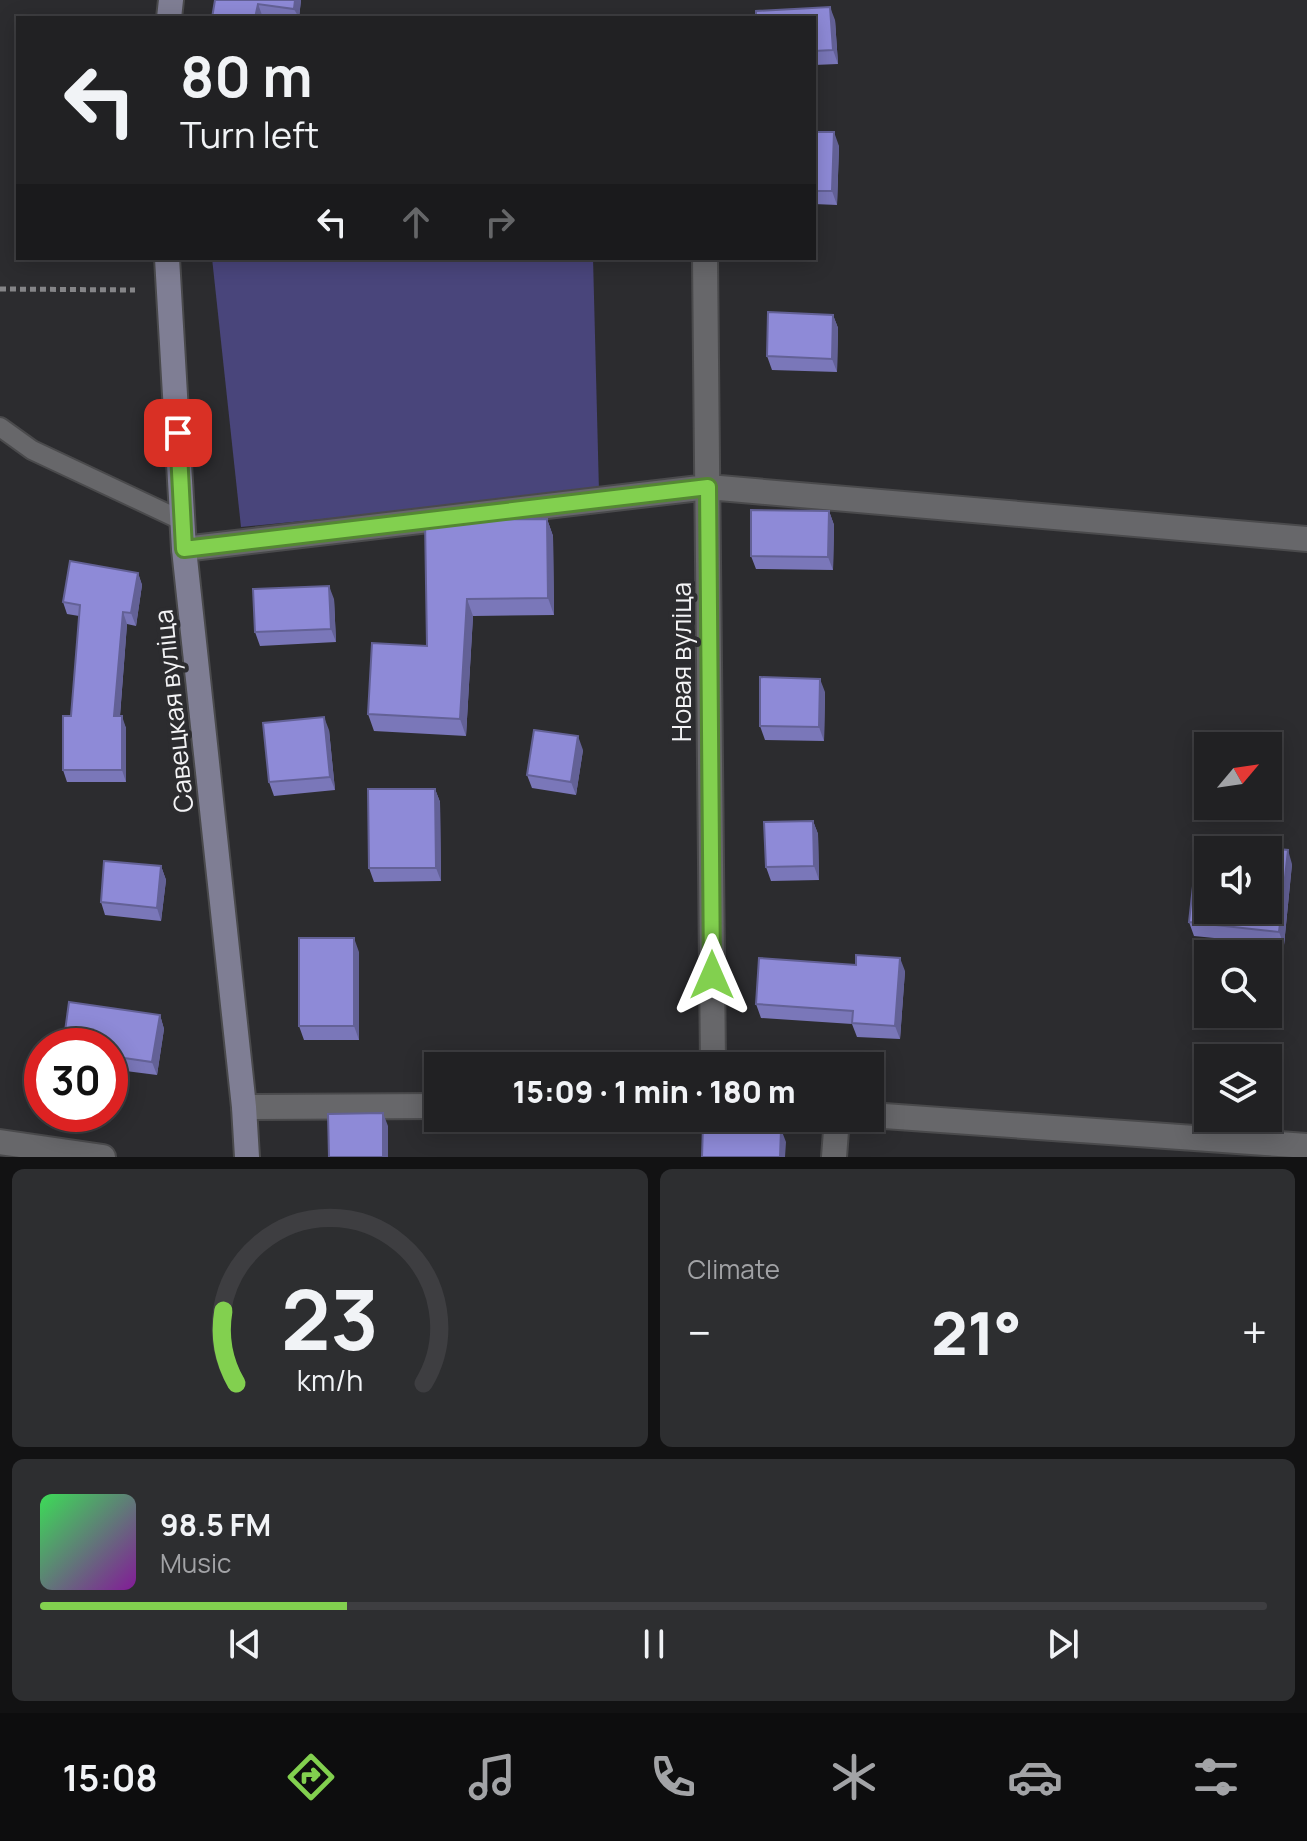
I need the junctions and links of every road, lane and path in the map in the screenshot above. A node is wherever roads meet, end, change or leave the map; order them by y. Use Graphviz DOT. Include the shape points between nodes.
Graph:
graph roads {
  1 [pos="167,260"];
  2 [pos="705,260"];
  3 [pos="0,289"];
  4 [pos="146,290"];
  5 [pos="0,427"];
  6 [pos="708,487"];
  7 [pos="183,521"];
  8 [pos="1307,539"];
  9 [pos="184,549"];
  10 [pos="713,1052"];
  11 [pos="424,1106"];
  12 [pos="244,1107"];
  13 [pos="884,1116"];
  14 [pos="836,1132"];
  15 [pos="0,1142"];
  16 [pos="1307,1146"];
  17 [pos="103,1157"];
  18 [pos="247,1157"];
  19 [pos="834,1157"];
  1 -- 7 [label="main road, Савецкая вуліца"];
  2 -- 6 [label="street, Новая вуліца"];
  3 -- 4 [label="path"];
  5 -- 7 [label="lane" via="32,450"];
  6 -- 8 [label="street"];
  6 -- 9 [label="street"];
  6 -- 10 [label="street, Новая вуліца"];
  7 -- 9 [label="main road, Савецкая вуліца"];
  9 -- 12 [label="main road, Савецкая вуліца"];
  11 -- 12 [label="street"];
  12 -- 18 [label="main road, Савецкая вуліца"];
  13 -- 16 [label="street"];
  14 -- 19 [label="street"];
  15 -- 17 [label="street"];
}
